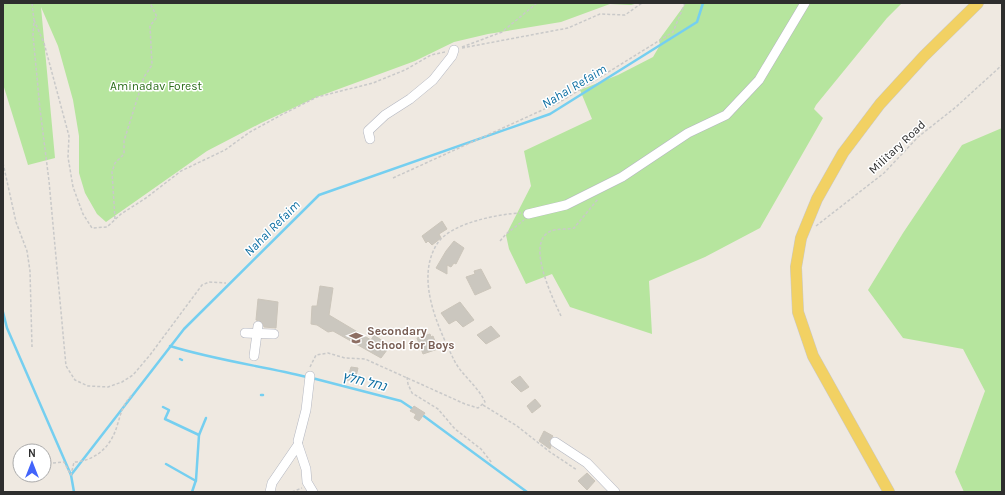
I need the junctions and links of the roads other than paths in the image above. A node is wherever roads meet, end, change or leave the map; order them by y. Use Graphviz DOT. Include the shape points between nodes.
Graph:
graph roads {
  1 [pos="805,3"];
  2 [pos="978,3"];
  3 [pos="454,50"];
  4 [pos="370,139"];
  5 [pos="528,214"];
  6 [pos="258,330"];
  7 [pos="245,333"];
  8 [pos="274,334"];
  9 [pos="254,356"];
  10 [pos="310,376"];
  11 [pos="298,442"];
  12 [pos="555,442"];
  13 [pos="311,488"];
  14 [pos="270,492"];
  15 [pos="615,492"];
  16 [pos="889,492"];
  1 -- 5 [label="street" via="759,80 726,115 688,133 622,177 566,205"];
  2 -- 16 [label="main road" via="924,56 875,110 840,160 817,199 801,238 796,267 798,312 814,356"];
  3 -- 4 [label="street" via="433,80 385,115 368,131"];
  6 -- 7 [label="street"];
  6 -- 8 [label="street"];
  6 -- 9 [label="street"];
  10 -- 11 [label="street" via="306,410"];
  12 -- 15 [label="street" via="587,463"];
  13 -- 14 [label="street" via="298,445 272,482"];
}
